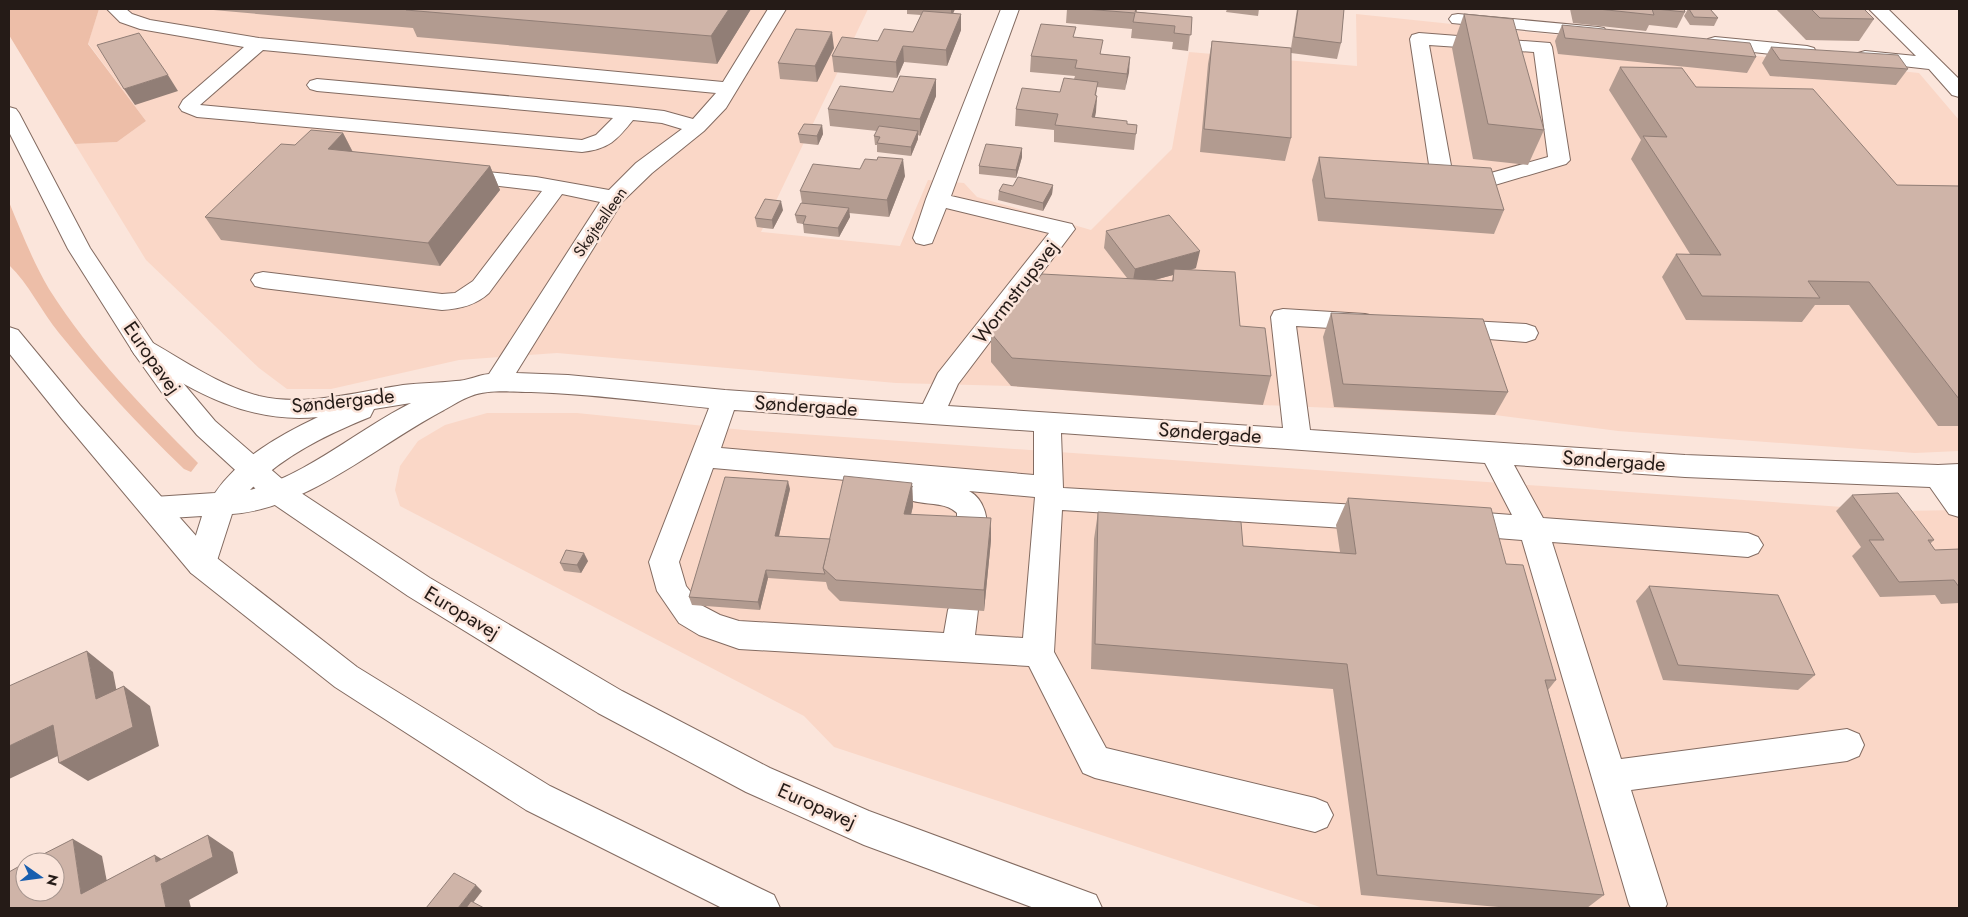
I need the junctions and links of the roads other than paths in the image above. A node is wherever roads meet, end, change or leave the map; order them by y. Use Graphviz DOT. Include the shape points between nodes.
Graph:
graph roads {
  1 [pos="116,9"];
  2 [pos="777,9"];
  3 [pos="1010,9"];
  4 [pos="1878,9"];
  5 [pos="1458,19"];
  6 [pos="1617,34"];
  7 [pos="1697,42"];
  8 [pos="260,44"];
  9 [pos="351,52"];
  10 [pos="1826,54"];
  11 [pos="1846,56"];
  12 [pos="1935,64"];
  13 [pos="729,88"];
  14 [pos="1959,91"];
  15 [pos="300,102"];
  16 [pos="9,113"];
  17 [pos="628,114"];
  18 [pos="697,127"];
  19 [pos="1441,171"];
  20 [pos="438,173"];
  21 [pos="1488,181"];
  22 [pos="556,187"];
  23 [pos="614,198"];
  24 [pos="937,199"];
  25 [pos="924,238"];
  26 [pos="263,280"];
  27 [pos="1390,324"];
  28 [pos="1429,326"];
  29 [pos="1526,333"];
  30 [pos="9,336"];
  31 [pos="144,349"];
  32 [pos="497,382"];
  33 [pos="462,389"];
  34 [pos="404,394"];
  35 [pos="725,400"];
  36 [pos="932,414"];
  37 [pos="1047,422"];
  38 [pos="1298,440"];
  39 [pos="1494,453"];
  40 [pos="703,457"];
  41 [pos="825,468"];
  42 [pos="254,470"];
  43 [pos="1948,475"];
  44 [pos="1048,492"];
  45 [pos="279,493"];
  46 [pos="222,505"];
  47 [pos="1959,506"];
  48 [pos="154,508"];
  49 [pos="1404,520"];
  50 [pos="1434,521"];
  51 [pos="1533,527"];
  52 [pos="972,539"];
  53 [pos="1748,545"];
  54 [pos="202,564"];
  55 [pos="963,610"];
  56 [pos="958,648"];
  57 [pos="1038,653"];
  58 [pos="1847,745"];
  59 [pos="1609,778"];
  60 [pos="1315,815"];
  61 [pos="1648,904"];
  62 [pos="761,908"];
  63 [pos="1083,908"];
  1 -- 8 [label="street" via="126,18 146,25"];
  2 -- 13 [label="street, Skøjtealleen"];
  3 -- 24 [label="street"];
  4 -- 12 [label="street"];
  5 -- 6 [label="street"];
  7 -- 10 [label="street"];
  8 -- 9 [label="street"];
  8 -- 15 [label="street" via="193,100 189,107 197,111"];
  9 -- 13 [label="street"];
  9 -- 15 [label="street"];
  11 -- 12 [label="street"];
  12 -- 14 [label="street"];
  13 -- 18 [label="street, Skøjtealleen"];
  15 -- 17 [label="street"];
  15 -- 17 [label="street" via="582,146 606,140"];
  16 -- 31 [label="street, Europavej" via="79,249"];
  17 -- 18 [label="street" via="672,118"];
  18 -- 23 [label="street, Skøjtealleen" via="644,168"];
  19 -- 21 [label="street" via="1419,39 1543,47 1559,160"];
  20 -- 22 [label="street"];
  22 -- 23 [label="street"];
  22 -- 26 [label="street" via="481,287 460,300 442,302"];
  23 -- 32 [label="street, Skøjtealleen"];
  24 -- 25 [label="street"];
  24 -- 36 [label="street, Wormstrupsvej" via="1064,229 947,380"];
  27 -- 38 [label="street" via="1283,317"];
  28 -- 29 [label="street"];
  30 -- 48 [label="street"];
  31 -- 34 [label="street, Søndergade" via="200,382 263,406 330,406"];
  31 -- 42 [label="street, Europavej" via="206,428"];
  32 -- 33 [label="street, Søndergade"];
  32 -- 35 [label="street, Søndergade" via="568,384"];
  33 -- 34 [label="street, Søndergade"];
  33 -- 45 [label="street, Søndergade"];
  34 -- 42 [label="street, Søndergade" via="316,430"];
  35 -- 36 [label="street, Søndergade"];
  35 -- 40 [label="street"];
  36 -- 37 [label="street, Søndergade"];
  37 -- 38 [label="street, Søndergade"];
  37 -- 44 [label="street"];
  38 -- 39 [label="street, Søndergade"];
  39 -- 43 [label="street, Søndergade" via="1685,466"];
  39 -- 51 [label="street"];
  40 -- 41 [label="street"];
  40 -- 56 [label="street" via="664,562 672,591 690,614 739,635"];
  41 -- 44 [label="street"];
  41 -- 52 [label="street" via="854,487 955,497 965,502 974,517"];
  42 -- 45 [label="street, Europavej"];
  42 -- 46 [label="street, Søndergade"];
  43 -- 47 [label="street"];
  44 -- 49 [label="street"];
  44 -- 57 [label="street"];
  45 -- 46 [label="street, Søndergade"];
  45 -- 63 [label="street, Europavej" via="419,586 610,702 758,780 864,827"];
  46 -- 48 [label="street, Søndergade"];
  46 -- 54 [label="street, Søndergade"];
  48 -- 54 [label="street"];
  50 -- 51 [label="street"];
  51 -- 53 [label="street"];
  51 -- 59 [label="street"];
  54 -- 62 [label="street" via="346,677 538,798"];
  55 -- 56 [label="street"];
  56 -- 57 [label="street"];
  57 -- 60 [label="street" via="1095,762"];
  58 -- 59 [label="street"];
  59 -- 61 [label="street"];
}
